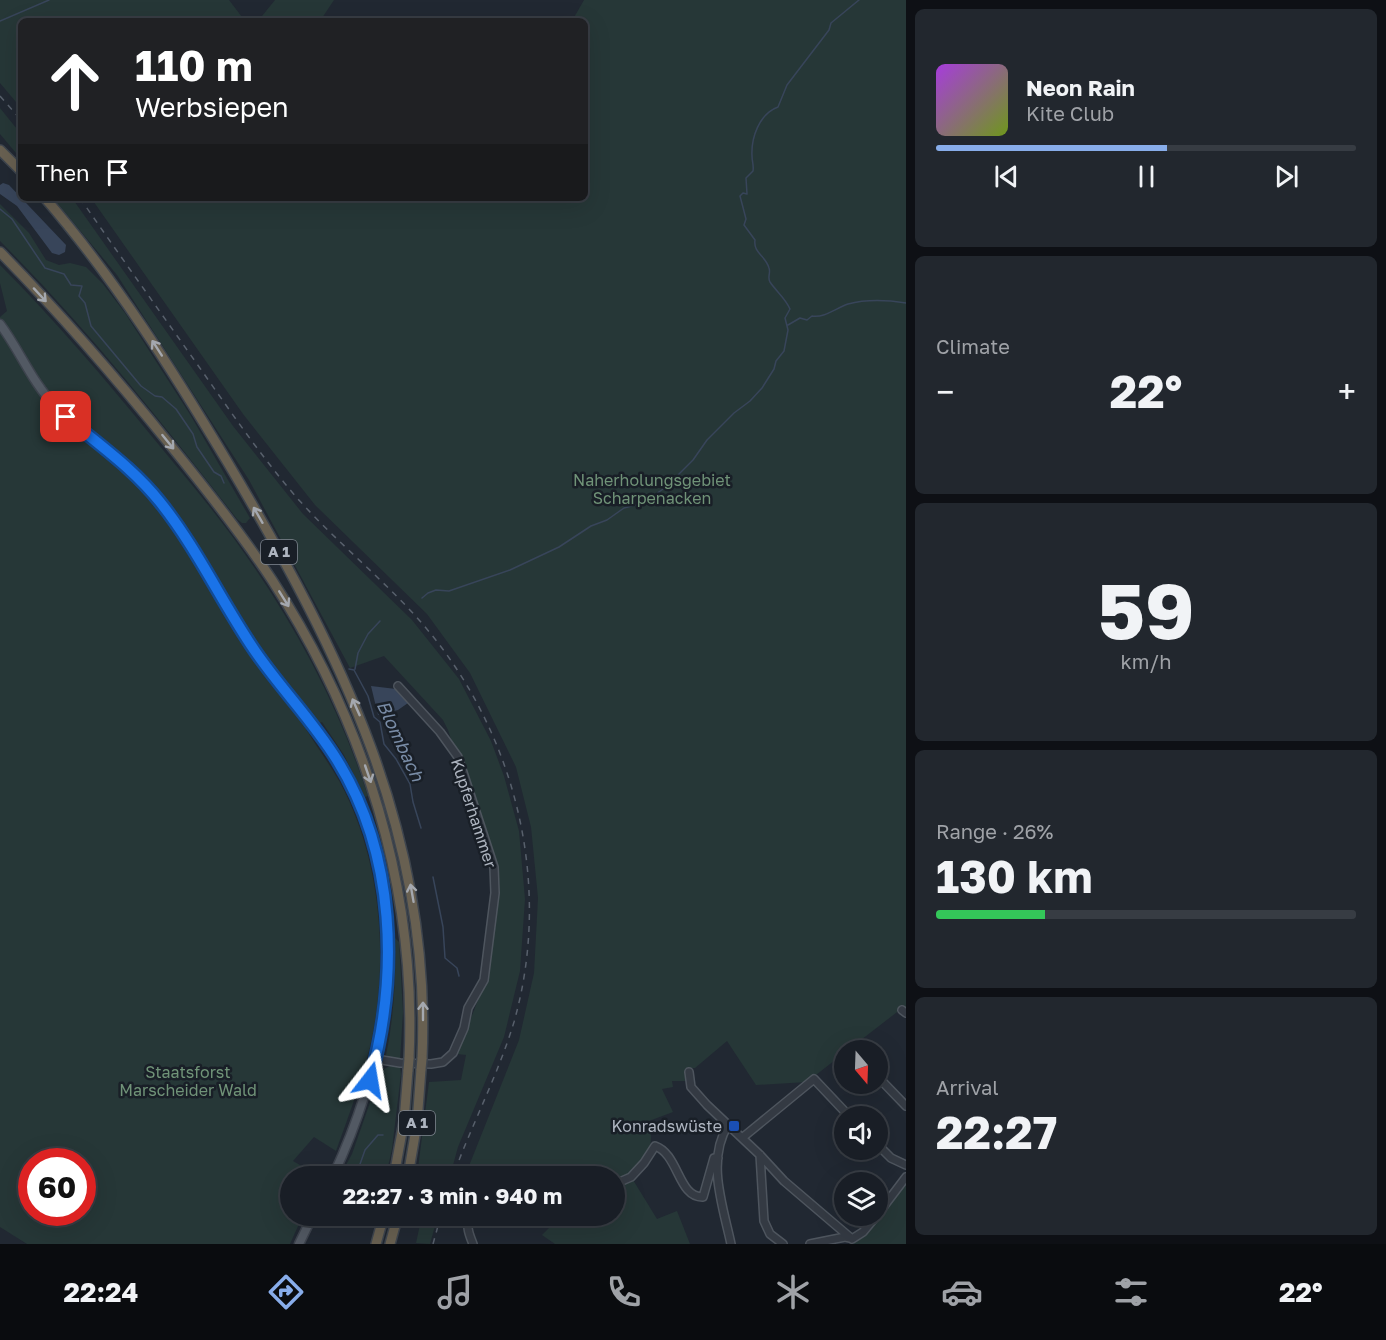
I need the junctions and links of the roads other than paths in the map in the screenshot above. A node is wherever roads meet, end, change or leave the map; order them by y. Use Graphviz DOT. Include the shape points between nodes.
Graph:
graph roads {
  1 [pos="0,150"];
  2 [pos="18,168"];
  3 [pos="47,201"];
  4 [pos="0,252"];
  5 [pos="0,324"];
  6 [pos="398,687"];
  7 [pos="376,1059"];
  8 [pos="689,1072"];
  9 [pos="888,1087"];
  10 [pos="840,1106"];
  11 [pos="906,1106"];
  12 [pos="728,1125"];
  13 [pos="742,1138"];
  14 [pos="760,1155"];
  15 [pos="888,1155"];
  16 [pos="718,1158"];
  17 [pos="906,1165"];
  18 [pos="337,1166"];
  19 [pos="396,1166"];
  20 [pos="410,1166"];
  21 [pos="906,1177"];
  22 [pos="625,1180"];
  23 [pos="888,1200"];
  24 [pos="308,1226"];
  25 [pos="381,1226"];
  26 [pos="395,1226"];
  27 [pos="468,1226"];
  28 [pos="868,1226"];
  29 [pos="851,1241"];
  30 [pos="299,1244"];
  31 [pos="376,1244"];
  32 [pos="390,1244"];
  33 [pos="473,1244"];
  34 [pos="731,1244"];
  35 [pos="783,1244"];
  36 [pos="810,1244"];
  1 -- 2 [label="highway"];
  20 -- 3 [label="highway, A 1, one-way" via="422,1064 420,951 409,877 385,785 364,725 319,627 184,389 108,277"];
  4 -- 19 [label="highway, A 1, one-way, bridge" via="151,421 216,502 272,580 339,700 373,788 397,880 407,952 409,1059"];
  5 -- 7 [label="main road" via="36,383 56,407 130,468 160,501 254,649 345,773 365,817 380,869 388,944 387,993"];
  6 -- 7 [label="street, Kupferhammer" via="458,757 494,867 495,893 484,980 473,997 453,1053 443,1062 431,1064"];
  7 -- 18 [label="main road" via="359,1115"];
  8 -- 12 [label="street" via="691,1087"];
  9 -- 11 [label="street"];
  10 -- 13 [label="street" via="814,1079"];
  12 -- 13 [label="street"];
  12 -- 16 [label="street" via="720,1137"];
  13 -- 14 [label="street"];
  14 -- 29 [label="street" via="783,1181"];
  14 -- 35 [label="street" via="764,1221 770,1234"];
  15 -- 17 [label="street"];
  16 -- 22 [label="street" via="714,1158 703,1197 686,1187 672,1160 655,1146 644,1163"];
  16 -- 34 [label="street" via="717,1180"];
  21 -- 23 [label="street"];
  24 -- 30 [label="main road"];
  25 -- 31 [label="highway"];
  26 -- 32 [label="highway"];
  27 -- 33 [label="street"];
  28 -- 29 [label="street"];
  29 -- 36 [label="street" via="845,1237"];
}
